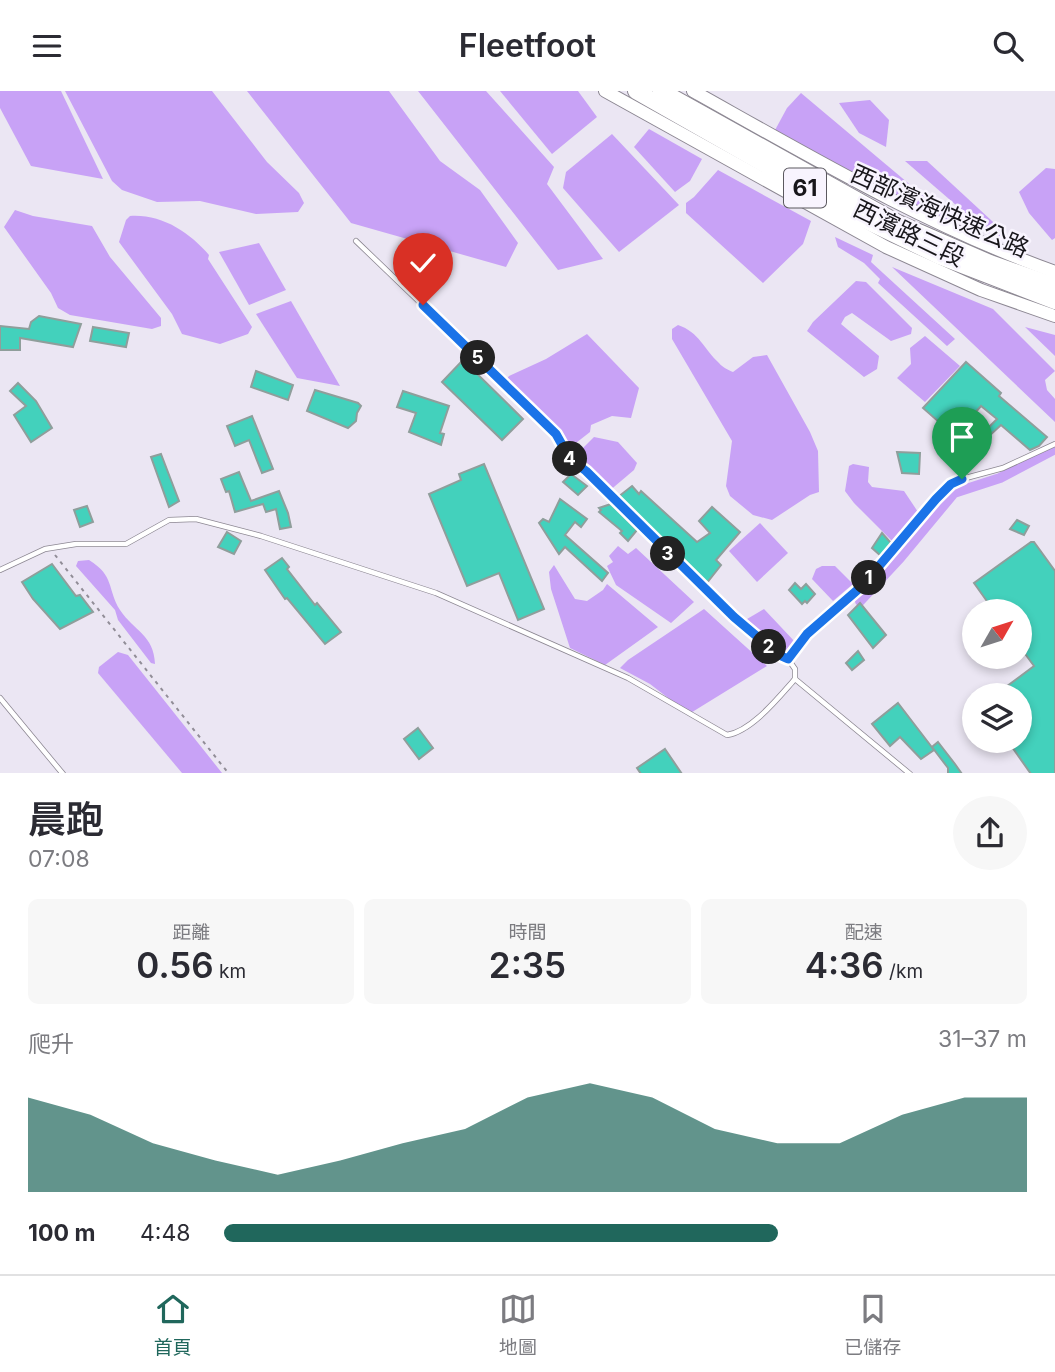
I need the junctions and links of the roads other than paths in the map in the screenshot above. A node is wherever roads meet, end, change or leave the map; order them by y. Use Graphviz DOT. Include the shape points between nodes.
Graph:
graph roads {
  1 [pos="605,91"];
  2 [pos="636,91"];
  3 [pos="661,91"];
  4 [pos="693,91"];
  5 [pos="356,241"];
  6 [pos="985,268"];
  7 [pos="1055,272"];
  8 [pos="1055,286"];
  9 [pos="1055,301"];
  10 [pos="1055,316"];
  11 [pos="1055,443"];
  12 [pos="0,570"];
  13 [pos="788,659"];
  14 [pos="795,679"];
  15 [pos="0,698"];
  16 [pos="63,773"];
  17 [pos="910,773"];
  1 -- 10 [label="street, 西濱路三段" via="886,247 981,290"];
  2 -- 6 [label="highway, 西部濱海快速公路 / 61" via="846,211 939,256"];
  3 -- 6 [label="highway, 西部濱海快速公路 / 61"];
  4 -- 7 [label="street, 西濱路三段" via="863,186 998,251"];
  5 -- 13 [label="lane" via="556,434 570,459 645,532 734,617"];
  6 -- 8 [label="highway, 西部濱海快速公路 / 61"];
  6 -- 9 [label="highway, 西部濱海快速公路 / 61"];
  11 -- 13 [label="lane" via="1003,468 951,484 862,586 807,634"];
  12 -- 14 [label="lane" via="45,549 127,544 160,523 196,519 436,593 628,678 727,735 738,733 771,706"];
  13 -- 14 [label="lane"];
  14 -- 17 [label="lane"];
  15 -- 16 [label="lane"];
}
